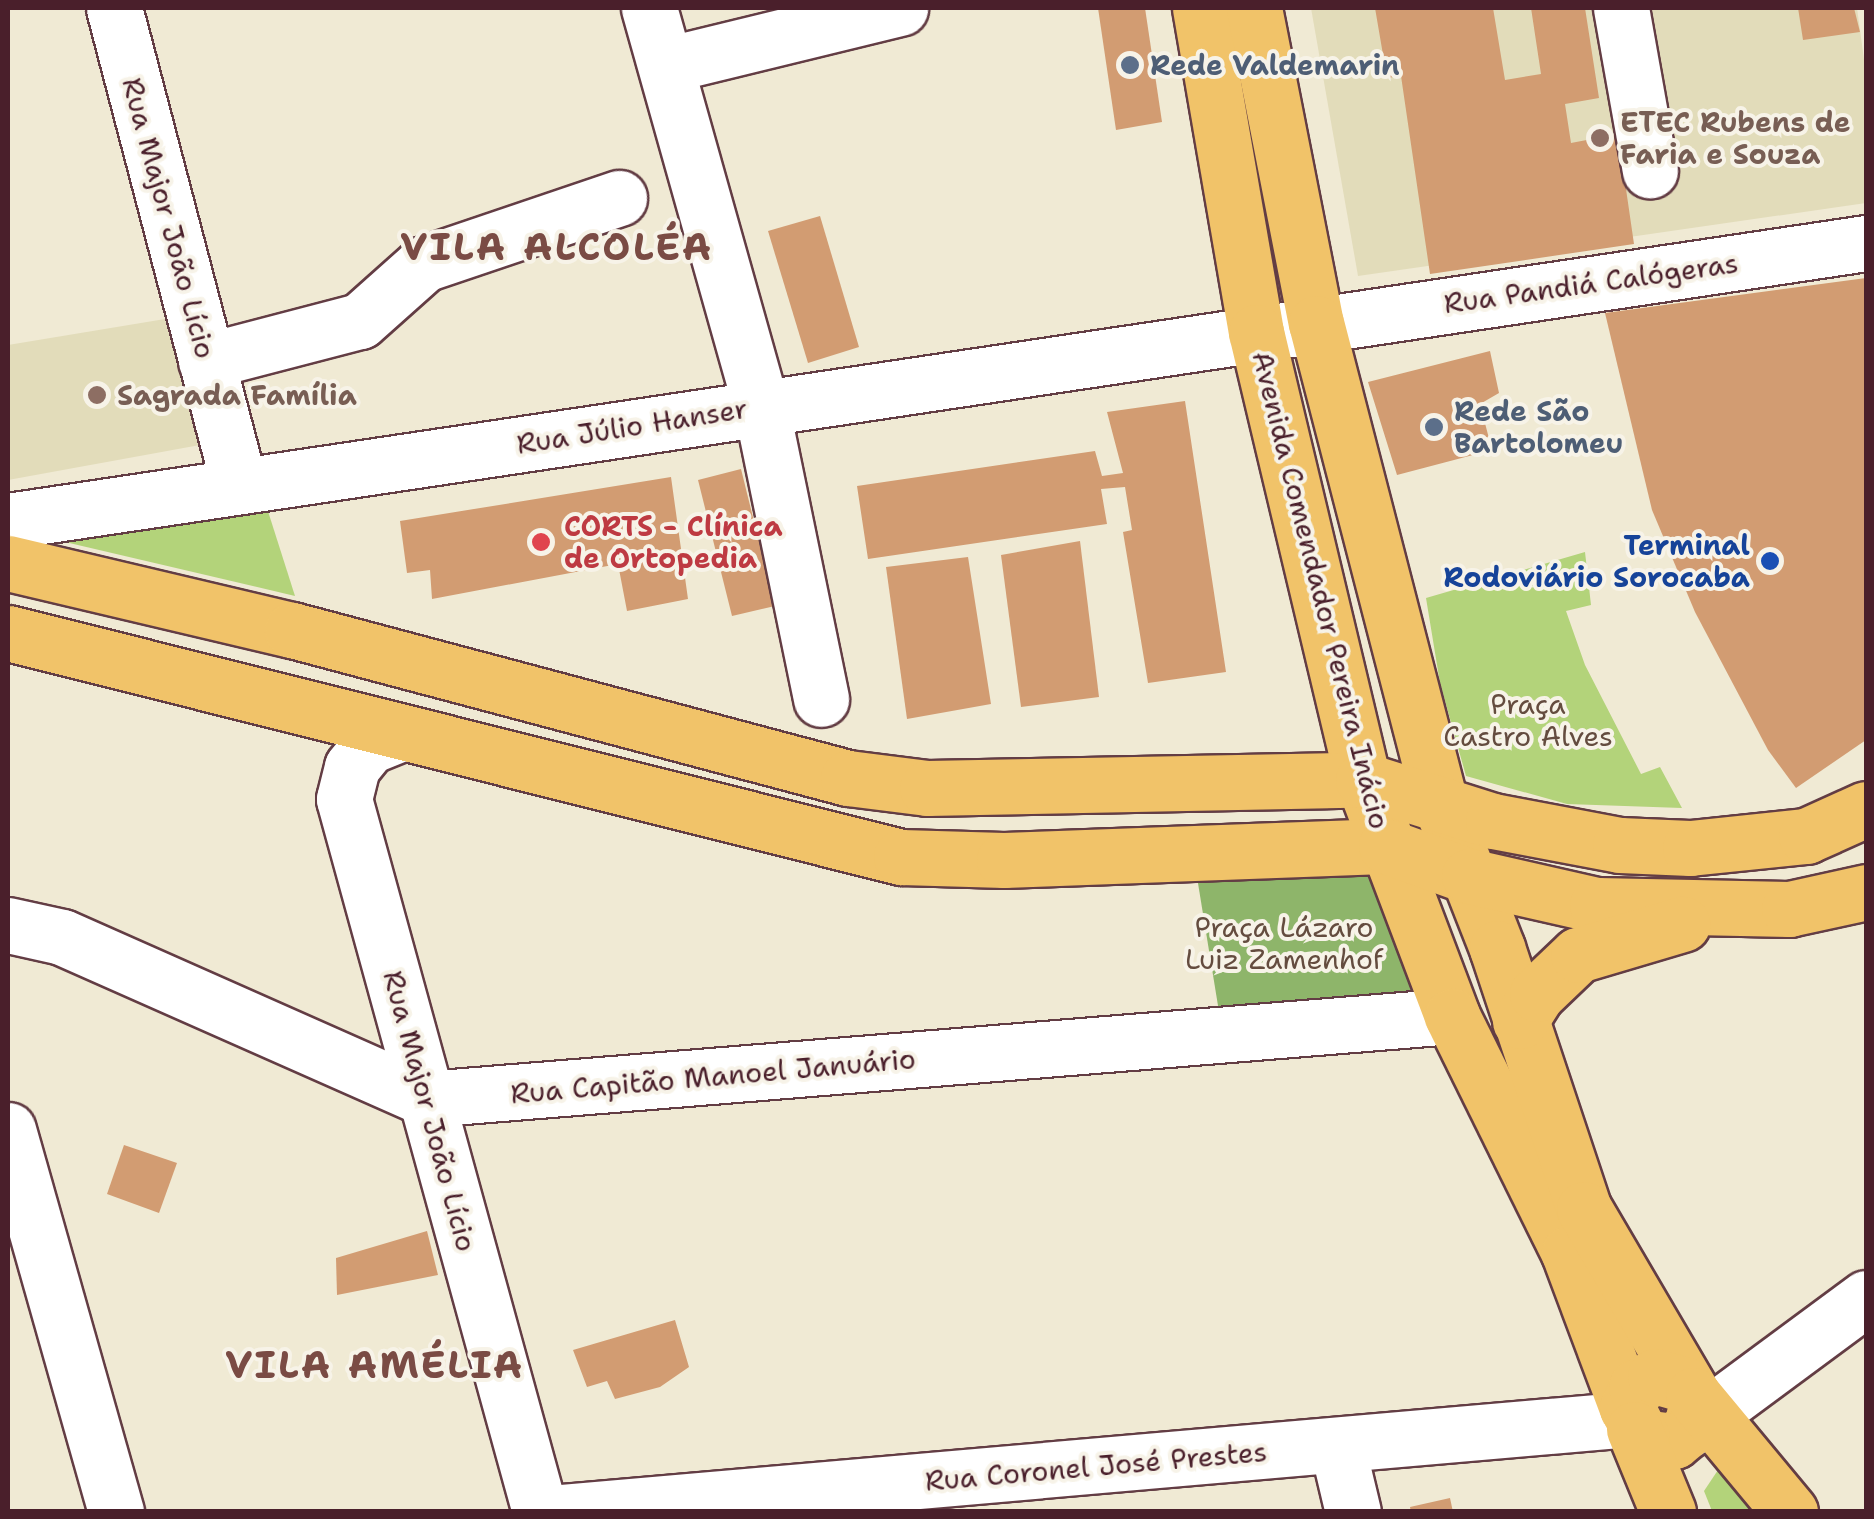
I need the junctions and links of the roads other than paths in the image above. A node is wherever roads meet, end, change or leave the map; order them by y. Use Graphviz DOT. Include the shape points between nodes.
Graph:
graph roads {
  1 [pos="114,8"];
  2 [pos="649,8"];
  3 [pos="900,8"];
  4 [pos="1200,8"];
  5 [pos="1254,8"];
  6 [pos="1621,8"];
  7 [pos="670,64"];
  8 [pos="1650,170"];
  9 [pos="618,198"];
  10 [pos="1866,243"];
  11 [pos="1316,324"];
  12 [pos="1256,332"];
  13 [pos="206,361"];
  14 [pos="761,406"];
  15 [pos="239,486"];
  16 [pos="8,521"];
  17 [pos="8,563"];
  18 [pos="8,633"];
  19 [pos="821,699"];
  20 [pos="399,734"];
  21 [pos="1363,780"];
  22 [pos="1441,805"];
  23 [pos="1866,809"];
  24 [pos="1386,846"];
  25 [pos="1469,876"];
  26 [pos="1861,904"];
  27 [pos="1724,911"];
  28 [pos="8,924"];
  29 [pos="1452,1016"];
  30 [pos="1520,1021"];
  31 [pos="427,1099"];
  32 [pos="8,1130"];
  33 [pos="1866,1298"];
  34 [pos="1694,1406"];
  35 [pos="1630,1419"];
  36 [pos="1337,1445"];
  37 [pos="1113,1488"];
  38 [pos="116,1512"];
  39 [pos="540,1512"];
  40 [pos="562,1512"];
  41 [pos="1353,1512"];
  42 [pos="1668,1512"];
  43 [pos="1790,1512"];
  1 -- 13 [label="street, Rua Major João Lício"];
  2 -- 7 [label="street"];
  3 -- 7 [label="street"];
  4 -- 12 [label="main road, Avenida Comendador Pereira Inácio"];
  5 -- 11 [label="main road"];
  6 -- 8 [label="street"];
  7 -- 14 [label="street"];
  9 -- 13 [label="street" via="424,264 360,322"];
  10 -- 11 [label="street, Rua Pandiá Calógeras"];
  11 -- 12 [label="street, Avenida Comendador Pereira Inácio"];
  11 -- 22 [label="main road"];
  12 -- 14 [label="street, Rua Júlio Hanser"];
  12 -- 21 [label="main road, Avenida Comendador Pereira Inácio"];
  13 -- 15 [label="street, Rua Major João Lício"];
  14 -- 15 [label="street, Rua Júlio Hanser"];
  14 -- 19 [label="street"];
  15 -- 16 [label="street, Rua Júlio Hanser"];
  17 -- 21 [label="main road" via="292,630 848,778 927,788"];
  18 -- 20 [label="main road"];
  20 -- 24 [label="main road" via="901,857 1004,860"];
  20 -- 31 [label="street, Rua Major João Lício" via="369,746 352,767 344,799"];
  21 -- 22 [label="main road"];
  21 -- 24 [label="main road, Avenida Comendador Pereira Inácio"];
  22 -- 23 [label="main road" via="1620,845 1690,848 1806,836"];
  22 -- 25 [label="main road"];
  24 -- 25 [label="main road"];
  24 -- 29 [label="main road, Avenida Comendador Pereira Inácio"];
  25 -- 27 [label="main road" via="1597,906"];
  25 -- 30 [label="main road"];
  26 -- 27 [label="main road"];
  27 -- 30 [label="main road" via="1578,955 1537,994"];
  28 -- 31 [label="street, Rua Capitão Manoel Januário" via="62,937"];
  29 -- 31 [label="street, Rua Capitão Manoel Januário"];
  29 -- 35 [label="main road, Avenida Comendador Pereira Inácio" via="1570,1252"];
  30 -- 34 [label="main road" via="1584,1210"];
  31 -- 39 [label="street, Rua Major João Lício"];
  32 -- 38 [label="street"];
  33 -- 34 [label="street"];
  34 -- 35 [label="main road" via="1663,1443"];
  34 -- 43 [label="main road"];
  35 -- 36 [label="street, Rua Coronel José Prestes"];
  35 -- 42 [label="main road, Avenida Comendador Pereira Inácio"];
  36 -- 37 [label="street, Rua Coronel José Prestes"];
  36 -- 41 [label="street"];
  37 -- 40 [label="street, Rua Coronel José Prestes"];
}
